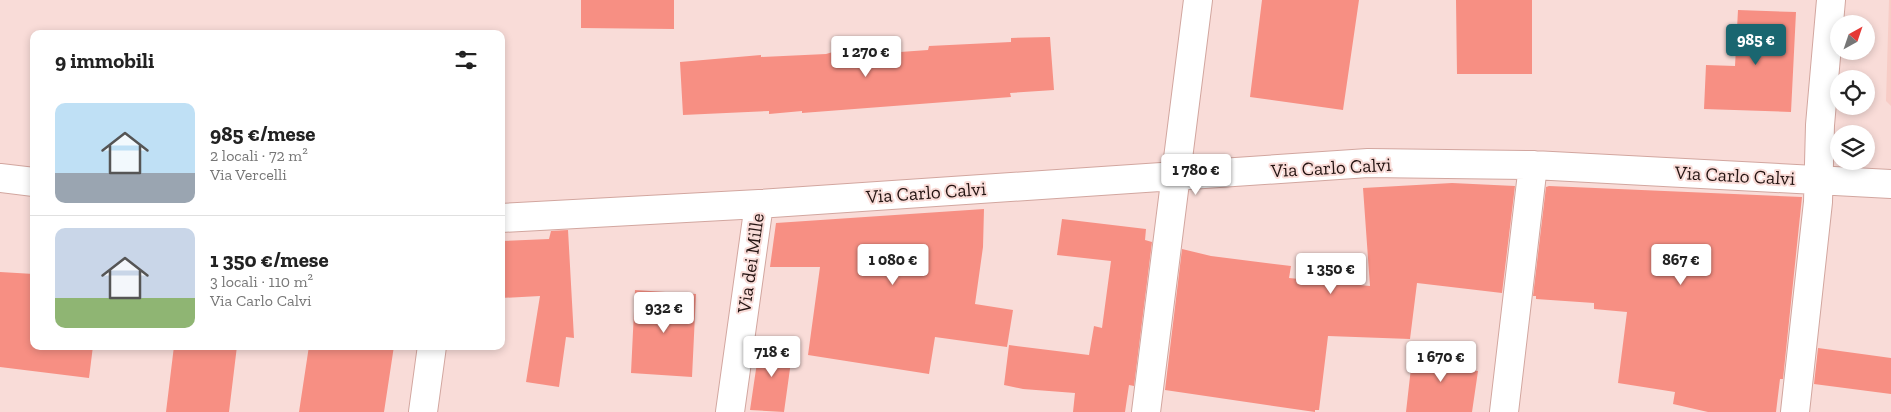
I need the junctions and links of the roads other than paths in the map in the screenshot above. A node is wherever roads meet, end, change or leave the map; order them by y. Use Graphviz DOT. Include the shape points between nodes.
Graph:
graph roads {
  1 [pos="1198,0"];
  2 [pos="1831,0"];
  3 [pos="1533,165"];
  4 [pos="1176,176"];
  5 [pos="0,178"];
  6 [pos="1819,179"];
  7 [pos="30,182"];
  8 [pos="1891,184"];
  9 [pos="759,204"];
  10 [pos="505,218"];
  11 [pos="431,350"];
  12 [pos="423,412"];
  13 [pos="730,412"];
  14 [pos="1146,412"];
  15 [pos="1504,412"];
  16 [pos="1795,412"];
  1 -- 4 [label="street"];
  2 -- 6 [label="street" via="1820,125"];
  3 -- 4 [label="street, Via Carlo Calvi" via="1368,163"];
  3 -- 6 [label="street, Via Carlo Calvi"];
  3 -- 15 [label="street"];
  4 -- 9 [label="street, Via Carlo Calvi"];
  4 -- 14 [label="street"];
  5 -- 7 [label="street"];
  6 -- 8 [label="street, Via Carlo Calvi"];
  6 -- 16 [label="street"];
  9 -- 10 [label="street, Via Carlo Calvi"];
  9 -- 13 [label="street, Via dei Mille"];
  11 -- 12 [label="street"];
}
